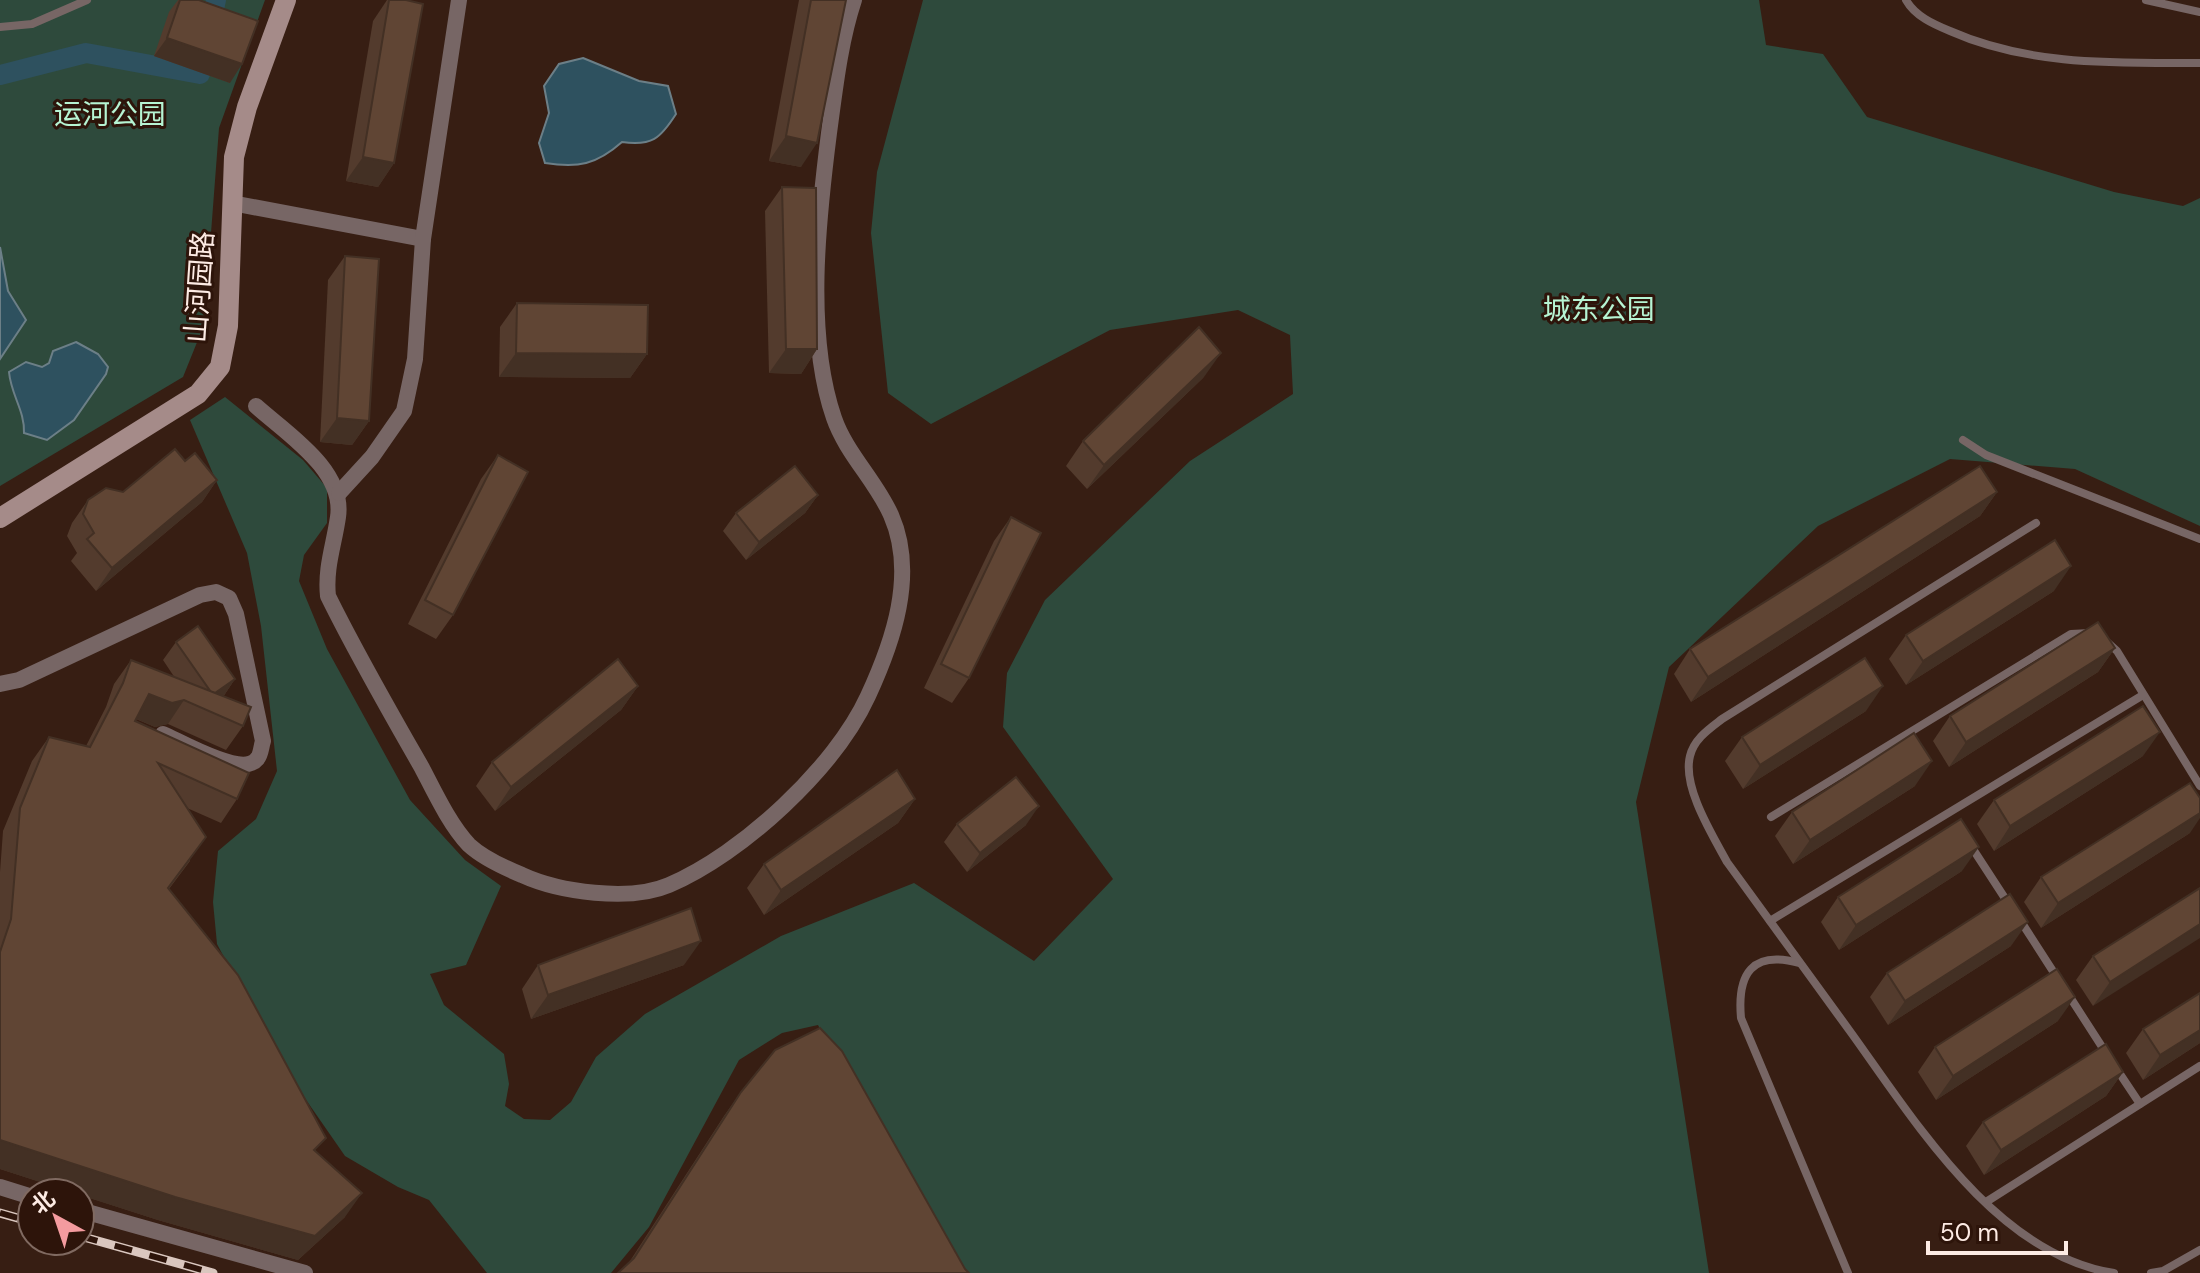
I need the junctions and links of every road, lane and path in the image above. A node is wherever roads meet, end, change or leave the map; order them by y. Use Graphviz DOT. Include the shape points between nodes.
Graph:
graph roads {
  1 [pos="87,0"];
  2 [pos="286,0"];
  3 [pos="459,0"];
  4 [pos="854,0"];
  5 [pos="1906,0"];
  6 [pos="2146,0"];
  7 [pos="2200,12"];
  8 [pos="0,27"];
  9 [pos="2200,63"];
  10 [pos="232,203"];
  11 [pos="423,239"];
  12 [pos="256,406"];
  13 [pos="1963,440"];
  14 [pos="339,493"];
  15 [pos="0,518"];
  16 [pos="2036,523"];
  17 [pos="2200,539"];
  18 [pos="0,684"];
  19 [pos="2143,695"];
  20 [pos="163,734"];
  21 [pos="2200,786"];
  22 [pos="1949,813"];
  23 [pos="1771,817"];
  24 [pos="1958,826"];
  25 [pos="1966,839"];
  26 [pos="1770,921"];
  27 [pos="1800,963"];
  28 [pos="2200,1066"];
  29 [pos="2140,1104"];
  30 [pos="1986,1202"];
  31 [pos="96,1214"];
  32 [pos="2200,1250"];
  33 [pos="305,1273"];
  34 [pos="1848,1273"];
  35 [pos="2114,1273"];
  36 [pos="2151,1273"];
  1 -- 8 [label="lane" via="32,24"];
  2 -- 10 [label="street, 山河园路" via="247,107 234,157"];
  3 -- 11 [label="street"];
  4 -- 14 [label="street" via="836,85 818,222 817,324 834,418 891,515 900,550 901,606 867,699 809,782 753,831 666,887 606,893 551,888 503,867 470,846 437,795 328,596 325,573"];
  5 -- 9 [label="lane" via="1926,20 1972,41 2033,56"];
  6 -- 7 [label="lane"];
  10 -- 11 [label="street"];
  10 -- 15 [label="street, 山河园路" via="228,326 220,367 198,394"];
  11 -- 14 [label="street" via="415,359 404,411"];
  12 -- 14 [label="street" via="307,452"];
  13 -- 17 [label="lane" via="1986,455"];
  16 -- 26 [label="lane" via="1700,736 1690,757 1690,776 1702,817"];
  18 -- 20 [label="street" via="216,592 229,598 236,614 263,741 259,758 234,766"];
  19 -- 21 [label="lane"];
  19 -- 22 [label="lane"];
  19 -- 23 [label="lane" via="2117,651 2098,633 2071,634"];
  22 -- 24 [label="lane"];
  22 -- 26 [label="lane"];
  25 -- 29 [label="lane"];
  26 -- 27 [label="lane"];
  27 -- 30 [label="lane" via="1925,1136"];
  27 -- 34 [label="lane" via="1776,956 1747,973 1739,994 1741,1018"];
  28 -- 29 [label="lane"];
  29 -- 30 [label="lane"];
  30 -- 35 [label="lane" via="2020,1233 2083,1268"];
  31 -- 33 [label="street"];
  32 -- 36 [label="lane"];
}
